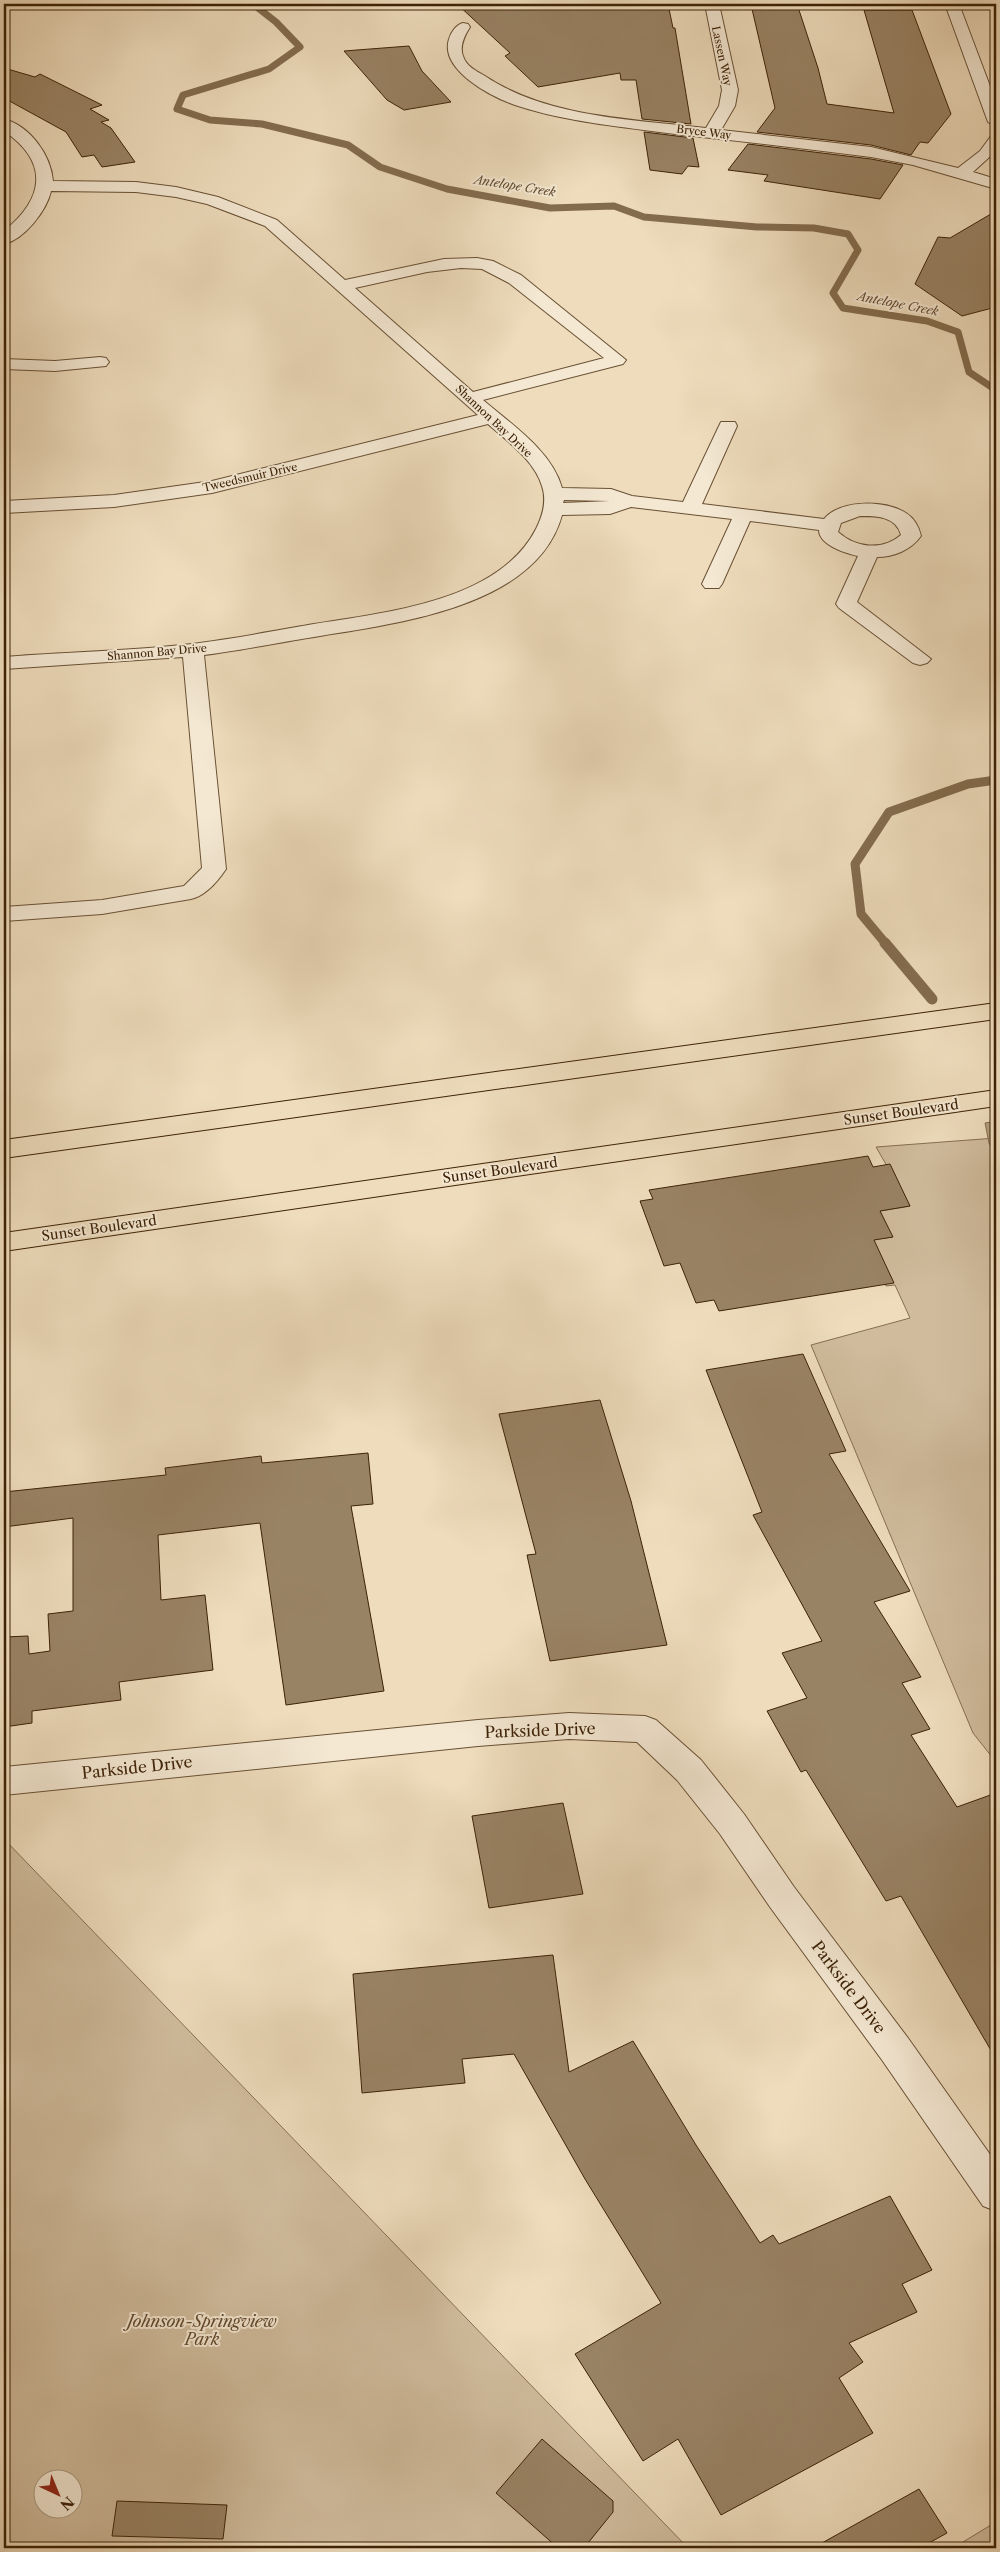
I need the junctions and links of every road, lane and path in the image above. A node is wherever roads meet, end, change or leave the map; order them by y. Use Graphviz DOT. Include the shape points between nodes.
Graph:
graph roads {
  1 [pos="712,4"];
  2 [pos="952,4"];
  3 [pos="463,27"];
  4 [pos="996,122"];
  5 [pos="4,124"];
  6 [pos="711,134"];
  7 [pos="996,139"];
  8 [pos="960,174"];
  9 [pos="996,184"];
  10 [pos="46,186"];
  11 [pos="4,239"];
  12 [pos="344,285"];
  13 [pos="100,362"];
  14 [pos="4,364"];
  15 [pos="470,398"];
  16 [pos="492,417"];
  17 [pos="728,426"];
  18 [pos="554,501"];
  19 [pos="4,507"];
  20 [pos="690,508"];
  21 [pos="744,514"];
  22 [pos="828,525"];
  23 [pos="870,551"];
  24 [pos="712,584"];
  25 [pos="193,650"];
  26 [pos="920,660"];
  27 [pos="4,663"];
  28 [pos="4,914"];
  29 [pos="996,1011"];
  30 [pos="996,1098"];
  31 [pos="4,1149"];
  32 [pos="4,1242"];
  33 [pos="4,1781"];
  34 [pos="996,2194"];
  1 -- 6 [label="street, Lassen Way" via="730,90 727,106"];
  2 -- 4 [label="street"];
  3 -- 6 [label="street, Bryce Way" via="456,39 455,55 465,70 500,93 521,102 600,120"];
  5 -- 10 [label="street" via="40,156"];
  6 -- 8 [label="street, Bryce Way" via="871,152"];
  7 -- 8 [label="street" via="992,148"];
  8 -- 9 [label="street, Bryce Way"];
  10 -- 11 [label="street" via="26,221"];
  10 -- 12 [label="street, Shannon Bay Drive" via="136,187 212,200 271,223"];
  12 -- 15 [label="street, Shannon Bay Drive"];
  12 -- 15 [label="street" via="448,264 478,263 498,268 617,360"];
  13 -- 14 [label="street" via="55,366"];
  15 -- 16 [label="street, Shannon Bay Drive"];
  16 -- 18 [label="street, Shannon Bay Drive" via="542,465 552,483"];
  16 -- 19 [label="street, Tweedsmuir Drive" via="183,492 114,501"];
  17 -- 20 [label="street"];
  18 -- 20 [label="street" via="610,508 629,501"];
  18 -- 25 [label="street, Shannon Bay Drive" via="549,526 540,540 516,567 479,589 445,603 362,623"];
  20 -- 21 [label="street"];
  21 -- 22 [label="street"];
  21 -- 24 [label="street"];
  22 -- 23 [label="street" via="828,533 835,541 846,547"];
  22 -- 23 [label="street" via="845,512 876,510 898,517 910,528 911,536 905,543 894,549"];
  23 -- 26 [label="street" via="846,604"];
  25 -- 27 [label="street, Shannon Bay Drive"];
  25 -- 28 [label="street" via="214,868 191,892 102,907"];
  29 -- 31 [label="main road"];
  30 -- 32 [label="main road, Sunset Boulevard"];
  33 -- 34 [label="street, Parkside Drive" via="478,1732 569,1726 645,1729 689,1770 732,1824"];
}
